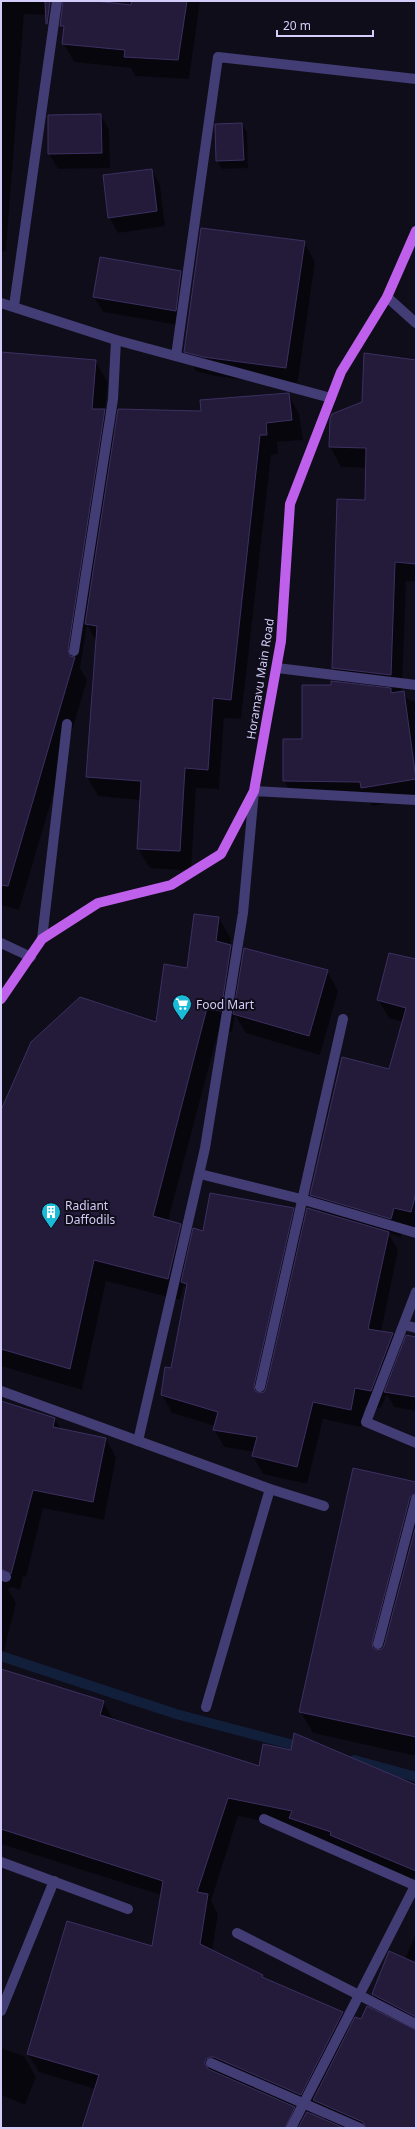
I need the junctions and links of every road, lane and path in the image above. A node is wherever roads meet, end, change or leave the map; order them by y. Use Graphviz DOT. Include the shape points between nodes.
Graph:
graph roads {
  1 [pos="57,1"];
  2 [pos="416,79"];
  3 [pos="416,231"];
  4 [pos="387,297"];
  5 [pos="1,303"];
  6 [pos="14,306"];
  7 [pos="416,323"];
  8 [pos="116,340"];
  9 [pos="176,356"];
  10 [pos="331,398"];
  11 [pos="74,650"];
  12 [pos="277,668"];
  13 [pos="416,685"];
  14 [pos="67,724"];
  15 [pos="254,791"];
  16 [pos="416,800"];
  17 [pos="42,939"];
  18 [pos="1,943"];
  19 [pos="30,957"];
  20 [pos="1,999"];
  21 [pos="343,1019"];
  22 [pos="200,1174"];
  23 [pos="301,1199"];
  24 [pos="416,1233"];
  25 [pos="416,1292"];
  26 [pos="404,1325"];
  27 [pos="416,1328"];
  28 [pos="260,1388"];
  29 [pos="1,1391"];
  30 [pos="138,1441"];
  31 [pos="416,1443"];
  32 [pos="270,1489"];
  33 [pos="416,1499"];
  34 [pos="324,1506"];
  35 [pos="378,1644"];
  36 [pos="206,1707"];
  37 [pos="264,1819"];
  38 [pos="1,1862"];
  39 [pos="54,1880"];
  40 [pos="415,1886"];
  41 [pos="128,1909"];
  42 [pos="237,1933"];
  43 [pos="358,1996"];
  44 [pos="1,2011"];
  45 [pos="416,2024"];
  46 [pos="211,2063"];
  47 [pos="304,2103"];
  48 [pos="291,2128"];
  49 [pos="360,2128"];
  1 -- 6 [label="street"];
  2 -- 9 [label="street" via="218,57"];
  3 -- 4 [label="main road, Horamavu Main Road"];
  4 -- 7 [label="street"];
  4 -- 10 [label="main road, Horamavu Main Road" via="341,372"];
  5 -- 6 [label="street"];
  6 -- 8 [label="street"];
  8 -- 9 [label="street"];
  8 -- 11 [label="street" via="113,399"];
  9 -- 10 [label="street"];
  10 -- 12 [label="main road, Horamavu Main Road" via="290,504"];
  12 -- 13 [label="street"];
  12 -- 15 [label="main road, Horamavu Main Road"];
  14 -- 17 [label="street"];
  15 -- 16 [label="street"];
  15 -- 17 [label="main road, Horamavu Main Road" via="221,854 172,885 98,903"];
  15 -- 22 [label="street" via="243,913"];
  17 -- 19 [label="main road, Horamavu Main Road"];
  18 -- 19 [label="street"];
  19 -- 20 [label="main road, Horamavu Main Road"];
  21 -- 23 [label="street"];
  22 -- 23 [label="street"];
  22 -- 30 [label="street"];
  23 -- 24 [label="street"];
  23 -- 28 [label="street"];
  25 -- 26 [label="street"];
  26 -- 27 [label="street"];
  26 -- 31 [label="street" via="366,1422"];
  29 -- 30 [label="street"];
  30 -- 32 [label="street"];
  32 -- 34 [label="street"];
  32 -- 36 [label="street"];
  33 -- 35 [label="street"];
  37 -- 40 [label="street"];
  38 -- 39 [label="street"];
  39 -- 41 [label="street"];
  39 -- 44 [label="street"];
  40 -- 43 [label="street"];
  42 -- 43 [label="street"];
  43 -- 45 [label="street"];
  43 -- 47 [label="street"];
  46 -- 47 [label="street"];
  47 -- 48 [label="street"];
  47 -- 49 [label="street"];
}
